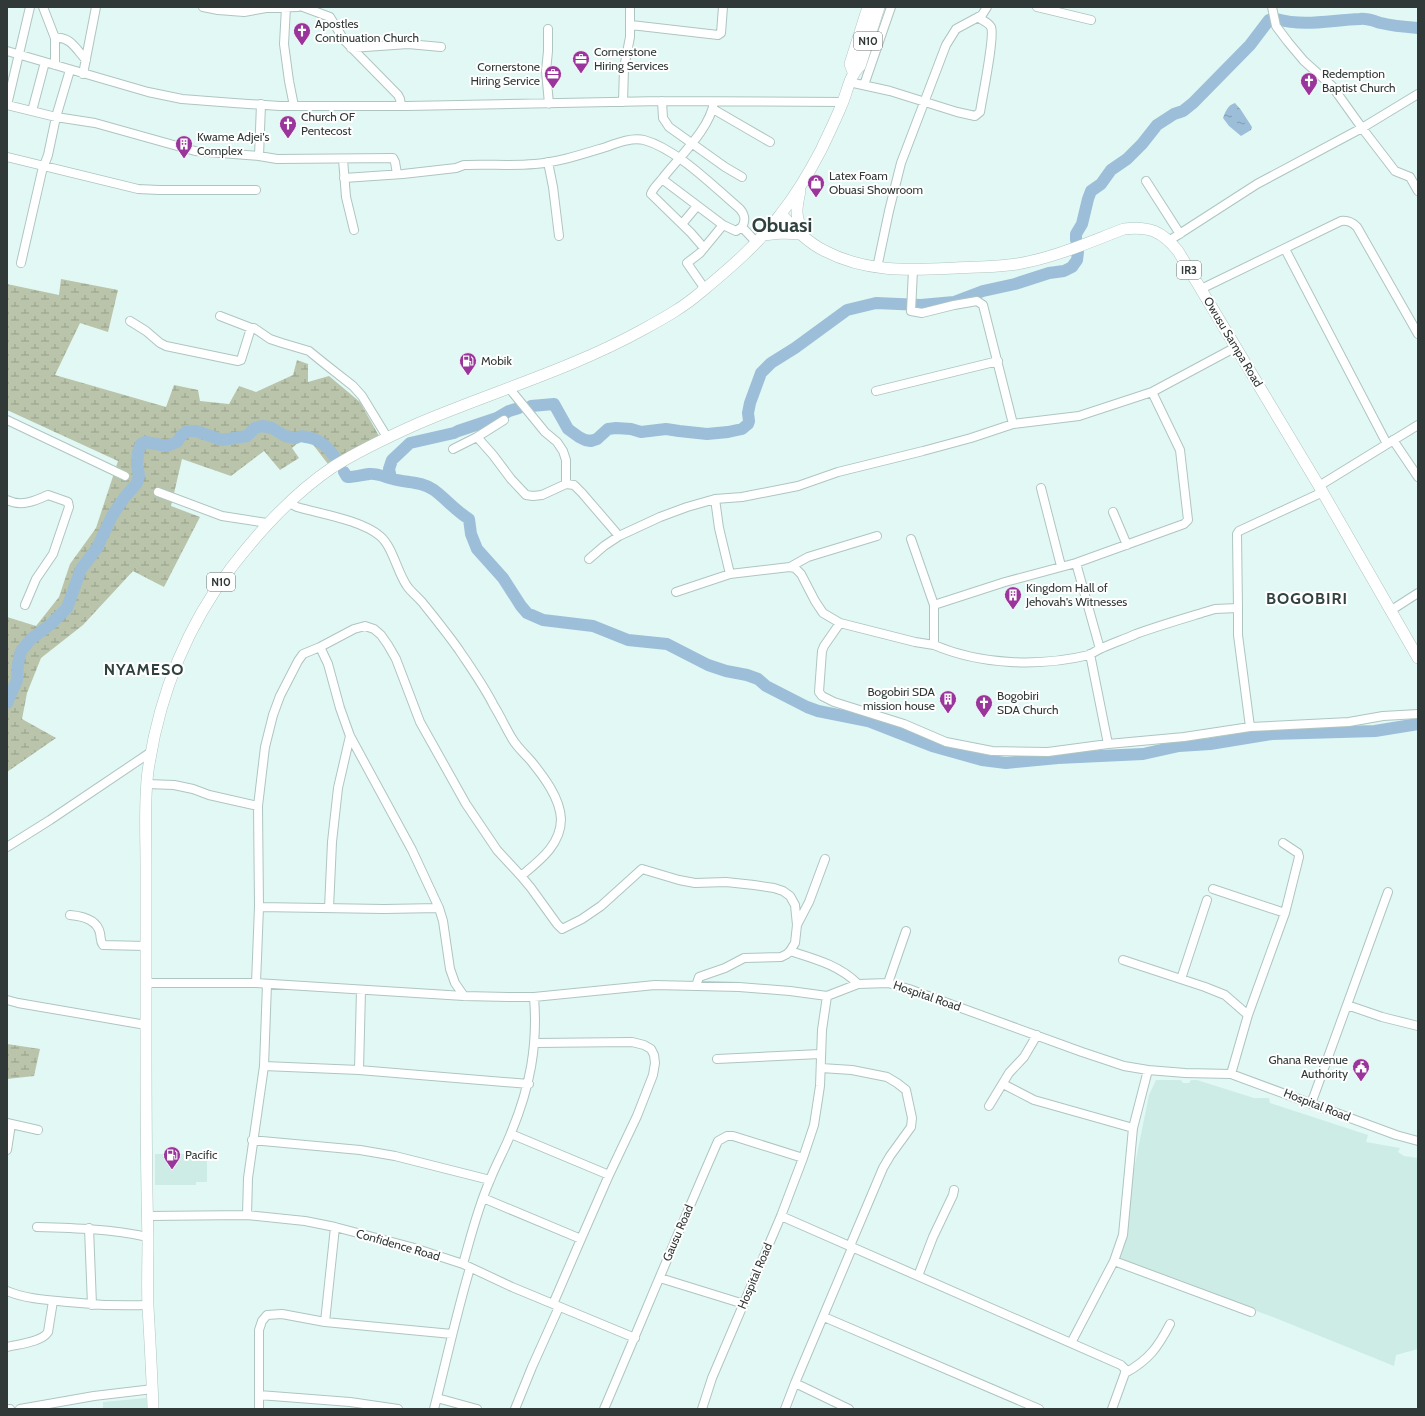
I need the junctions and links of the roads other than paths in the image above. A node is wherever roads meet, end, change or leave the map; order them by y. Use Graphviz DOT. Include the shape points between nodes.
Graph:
graph roads {
  1 [pos="30,7"];
  2 [pos="44,7"];
  3 [pos="96,7"];
  4 [pos="203,7"];
  5 [pos="298,7"];
  6 [pos="304,7"];
  7 [pos="630,7"];
  8 [pos="723,7"];
  9 [pos="868,7"];
  10 [pos="879,7"];
  11 [pos="891,7"];
  12 [pos="987,7"];
  13 [pos="1038,7"];
  14 [pos="1272,7"];
  15 [pos="286,8"];
  16 [pos="978,18"];
  17 [pos="1091,20"];
  18 [pos="631,25"];
  19 [pos="548,29"];
  20 [pos="55,38"];
  21 [pos="441,47"];
  22 [pos="352,48"];
  23 [pos="7,51"];
  24 [pos="20,55"];
  25 [pos="86,60"];
  26 [pos="44,62"];
  27 [pos="55,66"];
  28 [pos="70,70"];
  29 [pos="83,74"];
  30 [pos="851,77"];
  31 [pos="864,85"];
  32 [pos="1418,94"];
  33 [pos="662,101"];
  34 [pos="924,101"];
  35 [pos="623,102"];
  36 [pos="843,102"];
  37 [pos="261,104"];
  38 [pos="549,104"];
  39 [pos="7,105"];
  40 [pos="714,105"];
  41 [pos="294,106"];
  42 [pos="401,106"];
  43 [pos="32,111"];
  44 [pos="56,117"];
  45 [pos="1362,128"];
  46 [pos="770,142"];
  47 [pos="692,143"];
  48 [pos="259,156"];
  49 [pos="7,157"];
  50 [pos="679,158"];
  51 [pos="343,159"];
  52 [pos="548,162"];
  53 [pos="44,167"];
  54 [pos="1418,172"];
  55 [pos="397,174"];
  56 [pos="742,176"];
  57 [pos="1410,177"];
  58 [pos="344,178"];
  59 [pos="662,179"];
  60 [pos="1146,181"];
  61 [pos="802,184"];
  62 [pos="256,190"];
  63 [pos="1418,191"];
  64 [pos="697,206"];
  65 [pos="781,214"];
  66 [pos="682,224"];
  67 [pos="723,225"];
  68 [pos="742,227"];
  69 [pos="354,230"];
  70 [pos="1180,234"];
  71 [pos="559,236"];
  72 [pos="803,236"];
  73 [pos="760,238"];
  74 [pos="1170,240"];
  75 [pos="704,248"];
  76 [pos="1285,249"];
  77 [pos="21,263"];
  78 [pos="877,268"];
  79 [pos="912,270"];
  80 [pos="1201,288"];
  81 [pos="705,289"];
  82 [pos="220,316"];
  83 [pos="130,321"];
  84 [pos="251,328"];
  85 [pos="1418,334"];
  86 [pos="1236,347"];
  87 [pos="998,362"];
  88 [pos="509,388"];
  89 [pos="876,391"];
  90 [pos="1152,392"];
  91 [pos="7,420"];
  92 [pos="504,420"];
  93 [pos="1013,424"];
  94 [pos="1418,425"];
  95 [pos="386,437"];
  96 [pos="477,437"];
  97 [pos="1390,442"];
  98 [pos="453,449"];
  99 [pos="125,476"];
  100 [pos="1418,476"];
  101 [pos="566,484"];
  102 [pos="1041,488"];
  103 [pos="1321,489"];
  104 [pos="158,492"];
  105 [pos="715,499"];
  106 [pos="7,500"];
  107 [pos="289,503"];
  108 [pos="1113,512"];
  109 [pos="268,523"];
  110 [pos="619,536"];
  111 [pos="877,536"];
  112 [pos="911,540"];
  113 [pos="1127,545"];
  114 [pos="589,559"];
  115 [pos="1076,563"];
  116 [pos="1061,566"];
  117 [pos="790,567"];
  118 [pos="730,574"];
  119 [pos="676,592"];
  120 [pos="1418,593"];
  121 [pos="25,605"];
  122 [pos="934,606"];
  123 [pos="1238,608"];
  124 [pos="1390,610"];
  125 [pos="840,623"];
  126 [pos="934,645"];
  127 [pos="320,647"];
  128 [pos="1100,649"];
  129 [pos="1090,654"];
  130 [pos="1418,658"];
  131 [pos="1418,714"];
  132 [pos="1250,726"];
  133 [pos="350,736"];
  134 [pos="1108,744"];
  135 [pos="152,752"];
  136 [pos="147,784"];
  137 [pos="258,806"];
  138 [pos="1283,843"];
  139 [pos="7,846"];
  140 [pos="825,859"];
  141 [pos="520,876"];
  142 [pos="1213,889"];
  143 [pos="1388,892"];
  144 [pos="1207,900"];
  145 [pos="259,907"];
  146 [pos="329,908"];
  147 [pos="439,908"];
  148 [pos="1285,913"];
  149 [pos="70,915"];
  150 [pos="797,925"];
  151 [pos="906,931"];
  152 [pos="146,946"];
  153 [pos="790,951"];
  154 [pos="1123,960"];
  155 [pos="1180,979"];
  156 [pos="146,983"];
  157 [pos="256,983"];
  158 [pos="888,983"];
  159 [pos="267,984"];
  160 [pos="858,984"];
  161 [pos="696,986"];
  162 [pos="361,990"];
  163 [pos="464,996"];
  164 [pos="827,996"];
  165 [pos="534,997"];
  166 [pos="7,1000"];
  167 [pos="1347,1005"];
  168 [pos="1248,1015"];
  169 [pos="146,1025"];
  170 [pos="1418,1026"];
  171 [pos="1037,1035"];
  172 [pos="535,1043"];
  173 [pos="820,1054"];
  174 [pos="717,1059"];
  175 [pos="264,1066"];
  176 [pos="821,1068"];
  177 [pos="359,1070"];
  178 [pos="1148,1070"];
  179 [pos="1231,1074"];
  180 [pos="529,1084"];
  181 [pos="1003,1084"];
  182 [pos="1311,1104"];
  183 [pos="989,1106"];
  184 [pos="9,1124"];
  185 [pos="1133,1128"];
  186 [pos="38,1130"];
  187 [pos="511,1134"];
  188 [pos="252,1140"];
  189 [pos="1418,1141"];
  190 [pos="7,1150"];
  191 [pos="803,1158"];
  192 [pos="609,1175"];
  193 [pos="490,1180"];
  194 [pos="954,1190"];
  195 [pos="484,1198"];
  196 [pos="246,1215"];
  197 [pos="147,1216"];
  198 [pos="781,1216"];
  199 [pos="37,1227"];
  200 [pos="335,1227"];
  201 [pos="89,1228"];
  202 [pos="148,1236"];
  203 [pos="581,1238"];
  204 [pos="851,1247"];
  205 [pos="1114,1261"];
  206 [pos="466,1266"];
  207 [pos="918,1276"];
  208 [pos="660,1278"];
  209 [pos="7,1291"];
  210 [pos="53,1301"];
  211 [pos="744,1304"];
  212 [pos="92,1305"];
  213 [pos="148,1305"];
  214 [pos="556,1305"];
  215 [pos="1251,1312"];
  216 [pos="824,1317"];
  217 [pos="325,1322"];
  218 [pos="1170,1324"];
  219 [pos="452,1334"];
  220 [pos="635,1338"];
  221 [pos="1071,1343"];
  222 [pos="7,1347"];
  223 [pos="1125,1373"];
  224 [pos="795,1383"];
  225 [pos="152,1389"];
  226 [pos="259,1395"];
  227 [pos="437,1398"];
  228 [pos="350,1406"];
  229 [pos="7,1409"];
  230 [pos="10,1409"];
  231 [pos="20,1409"];
  232 [pos="154,1409"];
  233 [pos="259,1409"];
  234 [pos="398,1409"];
  235 [pos="434,1409"];
  236 [pos="477,1409"];
  237 [pos="515,1409"];
  238 [pos="604,1409"];
  239 [pos="702,1409"];
  240 [pos="785,1409"];
  241 [pos="849,1409"];
  242 [pos="1039,1409"];
  243 [pos="1112,1409"];
  1 -- 24 [label="street"];
  2 -- 20 [label="street"];
  3 -- 25 [label="street"];
  4 -- 15 [label="street" via="244,12"];
  5 -- 15 [label="street"];
  6 -- 22 [label="street" via="330,17"];
  7 -- 18 [label="street"];
  8 -- 18 [label="street" via="721,33 718,36"];
  9 -- 30 [label="main road, N10" via="850,64"];
  10 -- 30 [label="main road, N10" via="860,66"];
  11 -- 31 [label="street"];
  12 -- 16 [label="street"];
  13 -- 17 [label="street"];
  14 -- 45 [label="street" via="1276,26 1304,61 1332,86"];
  15 -- 41 [label="street" via="284,44"];
  16 -- 34 [label="street" via="960,26 952,33"];
  16 -- 34 [label="street" via="988,24 992,31 980,112 975,116"];
  18 -- 35 [label="street" via="629,50 624,68"];
  19 -- 38 [label="street" via="546,71"];
  20 -- 25 [label="street" via="63,37 68,40"];
  20 -- 27 [label="street"];
  21 -- 22 [label="street" via="408,44"];
  22 -- 42 [label="street" via="394,91 400,99"];
  23 -- 24 [label="street"];
  24 -- 26 [label="street"];
  24 -- 39 [label="street"];
  25 -- 29 [label="street"];
  26 -- 27 [label="street"];
  26 -- 43 [label="street"];
  27 -- 28 [label="street"];
  28 -- 29 [label="street"];
  28 -- 44 [label="street"];
  29 -- 37 [label="street" via="174,97"];
  30 -- 31 [label="street"];
  30 -- 36 [label="main road, N10"];
  31 -- 34 [label="street"];
  32 -- 45 [label="street"];
  33 -- 35 [label="street"];
  33 -- 40 [label="street"];
  33 -- 47 [label="street" via="665,122"];
  34 -- 78 [label="street" via="901,162"];
  35 -- 38 [label="street"];
  36 -- 40 [label="street"];
  36 -- 61 [label="main road, N10"];
  37 -- 41 [label="street"];
  37 -- 48 [label="street"];
  38 -- 42 [label="street"];
  39 -- 43 [label="street"];
  40 -- 46 [label="street"];
  40 -- 47 [label="street" via="704,128"];
  41 -- 42 [label="street"];
  43 -- 44 [label="street"];
  44 -- 48 [label="street" via="95,123 195,151"];
  44 -- 53 [label="street"];
  45 -- 57 [label="street" via="1395,171"];
  45 -- 70 [label="street" via="1257,184"];
  47 -- 50 [label="street"];
  47 -- 56 [label="street"];
  48 -- 51 [label="street" via="283,159"];
  49 -- 53 [label="street"];
  50 -- 52 [label="street" via="664,148 640,139"];
  50 -- 59 [label="street"];
  50 -- 68 [label="street" via="740,209 745,220"];
  51 -- 55 [label="street" via="393,158"];
  51 -- 58 [label="street"];
  52 -- 55 [label="street" via="464,165 450,169"];
  52 -- 71 [label="street"];
  53 -- 62 [label="street" via="138,189"];
  53 -- 77 [label="street"];
  54 -- 57 [label="street"];
  55 -- 58 [label="street"];
  57 -- 63 [label="street"];
  58 -- 69 [label="street"];
  59 -- 64 [label="street"];
  59 -- 66 [label="street" via="651,194"];
  60 -- 70 [label="street"];
  61 -- 65 [label="main road, N10"];
  61 -- 72 [label="main road" via="796,215"];
  64 -- 66 [label="street"];
  64 -- 67 [label="street"];
  65 -- 72 [label="main road, Owusu Sampa Road / IR3"];
  65 -- 73 [label="main road, N10"];
  66 -- 75 [label="street"];
  67 -- 68 [label="street" via="736,231"];
  67 -- 75 [label="street"];
  68 -- 73 [label="street"];
  70 -- 74 [label="street"];
  72 -- 73 [label="main road" via="782,233"];
  72 -- 78 [label="main road, Owusu Sampa Road / IR3" via="842,259"];
  73 -- 81 [label="main road, N10"];
  74 -- 79 [label="main road, Owusu Sampa Road / IR3" via="1149,229 1124,229 1017,264"];
  74 -- 80 [label="main road, Owusu Sampa Road / IR3"];
  75 -- 81 [label="street" via="687,263"];
  76 -- 80 [label="street"];
  76 -- 85 [label="street" via="1341,221 1352,222"];
  76 -- 97 [label="street"];
  78 -- 79 [label="main road, Owusu Sampa Road / IR3"];
  79 -- 87 [label="street" via="911,311 922,313 979,302 983,305"];
  80 -- 86 [label="main road, Owusu Sampa Road / IR3"];
  81 -- 88 [label="main road, N10" via="680,308 625,340"];
  82 -- 84 [label="street"];
  83 -- 84 [label="street" via="166,346 238,361 241,360"];
  84 -- 95 [label="street" via="282,344 309,351 331,368 362,396"];
  86 -- 90 [label="street"];
  86 -- 103 [label="main road, Owusu Sampa Road / IR3"];
  87 -- 89 [label="street"];
  87 -- 93 [label="street"];
  88 -- 95 [label="main road, N10"];
  88 -- 101 [label="street" via="563,450 566,460"];
  90 -- 93 [label="street" via="1079,416"];
  90 -- 113 [label="street" via="1180,450 1188,520 1184,524"];
  91 -- 99 [label="street"];
  92 -- 96 [label="street"];
  93 -- 105 [label="street" via="971,438 838,472 798,486 748,496"];
  94 -- 97 [label="street"];
  95 -- 107 [label="main road, N10" via="329,470"];
  96 -- 98 [label="street"];
  96 -- 101 [label="street" via="526,495 542,495"];
  97 -- 100 [label="street"];
  97 -- 103 [label="street"];
  101 -- 110 [label="street" via="574,485"];
  102 -- 116 [label="street"];
  103 -- 123 [label="street" via="1239,531"];
  103 -- 124 [label="main road, Owusu Sampa Road / IR3"];
  104 -- 109 [label="street" via="222,516"];
  105 -- 110 [label="street" via="660,517"];
  105 -- 118 [label="street"];
  106 -- 121 [label="street" via="22,503 48,495 68,502 69,507 53,554 36,578"];
  107 -- 109 [label="main road, N10"];
  107 -- 141 [label="street" via="355,524 381,537 408,587 458,649 480,681 514,742 549,786 559,806 561,820 558,835 547,853"];
  108 -- 113 [label="street"];
  109 -- 135 [label="main road, N10" via="212,595 187,638 159,714"];
  110 -- 114 [label="street"];
  111 -- 117 [label="street" via="808,557"];
  112 -- 122 [label="street"];
  113 -- 115 [label="street"];
  115 -- 116 [label="street"];
  115 -- 128 [label="street"];
  116 -- 122 [label="street"];
  117 -- 118 [label="street"];
  117 -- 125 [label="street" via="795,568 800,574 823,613"];
  118 -- 119 [label="street"];
  120 -- 124 [label="street"];
  122 -- 126 [label="street"];
  123 -- 128 [label="street" via="1205,612"];
  123 -- 132 [label="street" via="1238,635"];
  124 -- 130 [label="main road, Owusu Sampa Road / IR3"];
  125 -- 126 [label="street"];
  125 -- 134 [label="street" via="822,651 818,688 822,696 834,702 904,724 946,742 992,751 1048,752"];
  126 -- 129 [label="street" via="970,657 998,661 1035,663"];
  127 -- 133 [label="street" via="328,664"];
  127 -- 137 [label="street" via="303,654 280,696 265,747"];
  127 -- 141 [label="street" via="365,626 374,629 380,635 396,659 420,722 466,804 496,850"];
  128 -- 129 [label="street"];
  129 -- 134 [label="street"];
  131 -- 132 [label="street" via="1383,716 1349,722"];
  132 -- 134 [label="street" via="1184,737"];
  133 -- 146 [label="street" via="338,788"];
  133 -- 147 [label="street" via="412,850"];
  135 -- 136 [label="main road, N10"];
  135 -- 139 [label="street"];
  136 -- 137 [label="street" via="174,785"];
  136 -- 152 [label="main road, N10"];
  137 -- 145 [label="street"];
  138 -- 148 [label="street" via="1298,853 1299,857"];
  140 -- 150 [label="street" via="809,902"];
  141 -- 150 [label="street" via="562,929 601,906 642,869 695,883 726,882 765,886 783,891 790,896 795,905"];
  142 -- 148 [label="street"];
  143 -- 167 [label="street"];
  144 -- 155 [label="street"];
  145 -- 146 [label="street"];
  145 -- 157 [label="street"];
  146 -- 147 [label="street"];
  147 -- 163 [label="street" via="450,969 455,983"];
  148 -- 168 [label="street"];
  149 -- 152 [label="street" via="81,916 94,922 103,945"];
  150 -- 153 [label="street" via="795,943"];
  151 -- 158 [label="street"];
  152 -- 156 [label="main road, N10"];
  153 -- 160 [label="street" via="834,966"];
  153 -- 161 [label="street" via="781,957 744,958 699,978"];
  154 -- 155 [label="street"];
  155 -- 168 [label="street" via="1225,996"];
  156 -- 157 [label="street"];
  156 -- 169 [label="main road, N10"];
  157 -- 159 [label="street"];
  158 -- 160 [label="street, Hospital Road"];
  158 -- 171 [label="street, Hospital Road"];
  159 -- 162 [label="street"];
  159 -- 175 [label="street"];
  160 -- 164 [label="street, Hospital Road"];
  161 -- 164 [label="street" via="790,991"];
  161 -- 165 [label="street" via="655,985"];
  162 -- 163 [label="street"];
  162 -- 177 [label="street"];
  163 -- 165 [label="street"];
  164 -- 173 [label="street, Hospital Road"];
  165 -- 172 [label="street"];
  166 -- 169 [label="street"];
  167 -- 170 [label="street"];
  167 -- 182 [label="street"];
  168 -- 179 [label="street"];
  169 -- 197 [label="main road, N10"];
  171 -- 178 [label="street, Hospital Road" via="1124,1066"];
  171 -- 181 [label="street"];
  172 -- 180 [label="street"];
  172 -- 192 [label="street" via="632,1042 651,1049 654,1055 654,1069 637,1116"];
  173 -- 174 [label="street"];
  173 -- 176 [label="street, Hospital Road"];
  175 -- 177 [label="street"];
  175 -- 188 [label="street"];
  176 -- 191 [label="street, Hospital Road" via="814,1125"];
  176 -- 204 [label="street" via="852,1070 887,1077 906,1090 912,1118 911,1127 883,1168"];
  177 -- 180 [label="street"];
  178 -- 179 [label="street, Hospital Road"];
  178 -- 185 [label="street"];
  179 -- 182 [label="street, Hospital Road"];
  180 -- 187 [label="street"];
  181 -- 183 [label="street"];
  181 -- 185 [label="street" via="1034,1100"];
  182 -- 189 [label="street, Hospital Road"];
  184 -- 186 [label="street"];
  184 -- 190 [label="street"];
  185 -- 205 [label="street" via="1123,1235"];
  187 -- 192 [label="street"];
  187 -- 193 [label="street"];
  188 -- 193 [label="street" via="360,1150 395,1156"];
  188 -- 196 [label="street"];
  191 -- 198 [label="street, Hospital Road"];
  191 -- 208 [label="street, Gausu Road" via="733,1136 718,1141"];
  192 -- 203 [label="street"];
  193 -- 195 [label="street"];
  194 -- 207 [label="street"];
  195 -- 203 [label="street"];
  195 -- 206 [label="street"];
  196 -- 197 [label="street, Confidence Road"];
  196 -- 200 [label="street, Confidence Road"];
  197 -- 202 [label="main road, N10"];
  198 -- 204 [label="street"];
  198 -- 211 [label="street, Hospital Road"];
  199 -- 201 [label="street"];
  200 -- 206 [label="street, Confidence Road" via="411,1247"];
  200 -- 217 [label="street"];
  201 -- 202 [label="street"];
  201 -- 212 [label="street"];
  202 -- 213 [label="main road, N10"];
  203 -- 214 [label="street"];
  204 -- 207 [label="street"];
  204 -- 216 [label="street"];
  205 -- 215 [label="street"];
  205 -- 221 [label="street"];
  206 -- 214 [label="street, Confidence Road"];
  206 -- 219 [label="street"];
  207 -- 221 [label="street"];
  208 -- 211 [label="street"];
  208 -- 220 [label="street, Gausu Road"];
  209 -- 210 [label="street"];
  210 -- 212 [label="street"];
  210 -- 222 [label="street" via="48,1332 45,1336"];
  211 -- 239 [label="street, Hospital Road" via="712,1378"];
  212 -- 213 [label="street"];
  213 -- 225 [label="main road, N10"];
  214 -- 220 [label="street, Confidence Road"];
  214 -- 237 [label="street"];
  216 -- 224 [label="street"];
  216 -- 242 [label="street"];
  217 -- 219 [label="street"];
  217 -- 226 [label="street" via="282,1314 267,1315 260,1330"];
  218 -- 223 [label="street" via="1158,1345 1141,1364"];
  219 -- 227 [label="street"];
  220 -- 238 [label="street, Gausu Road"];
  221 -- 223 [label="street" via="1121,1365"];
  223 -- 243 [label="street"];
  224 -- 240 [label="street"];
  224 -- 241 [label="street"];
  225 -- 231 [label="street"];
  225 -- 232 [label="main road, N10"];
  226 -- 228 [label="street"];
  226 -- 233 [label="street"];
  227 -- 235 [label="street"];
  227 -- 236 [label="street"];
  228 -- 234 [label="street"];
  229 -- 230 [label="street"];
}
